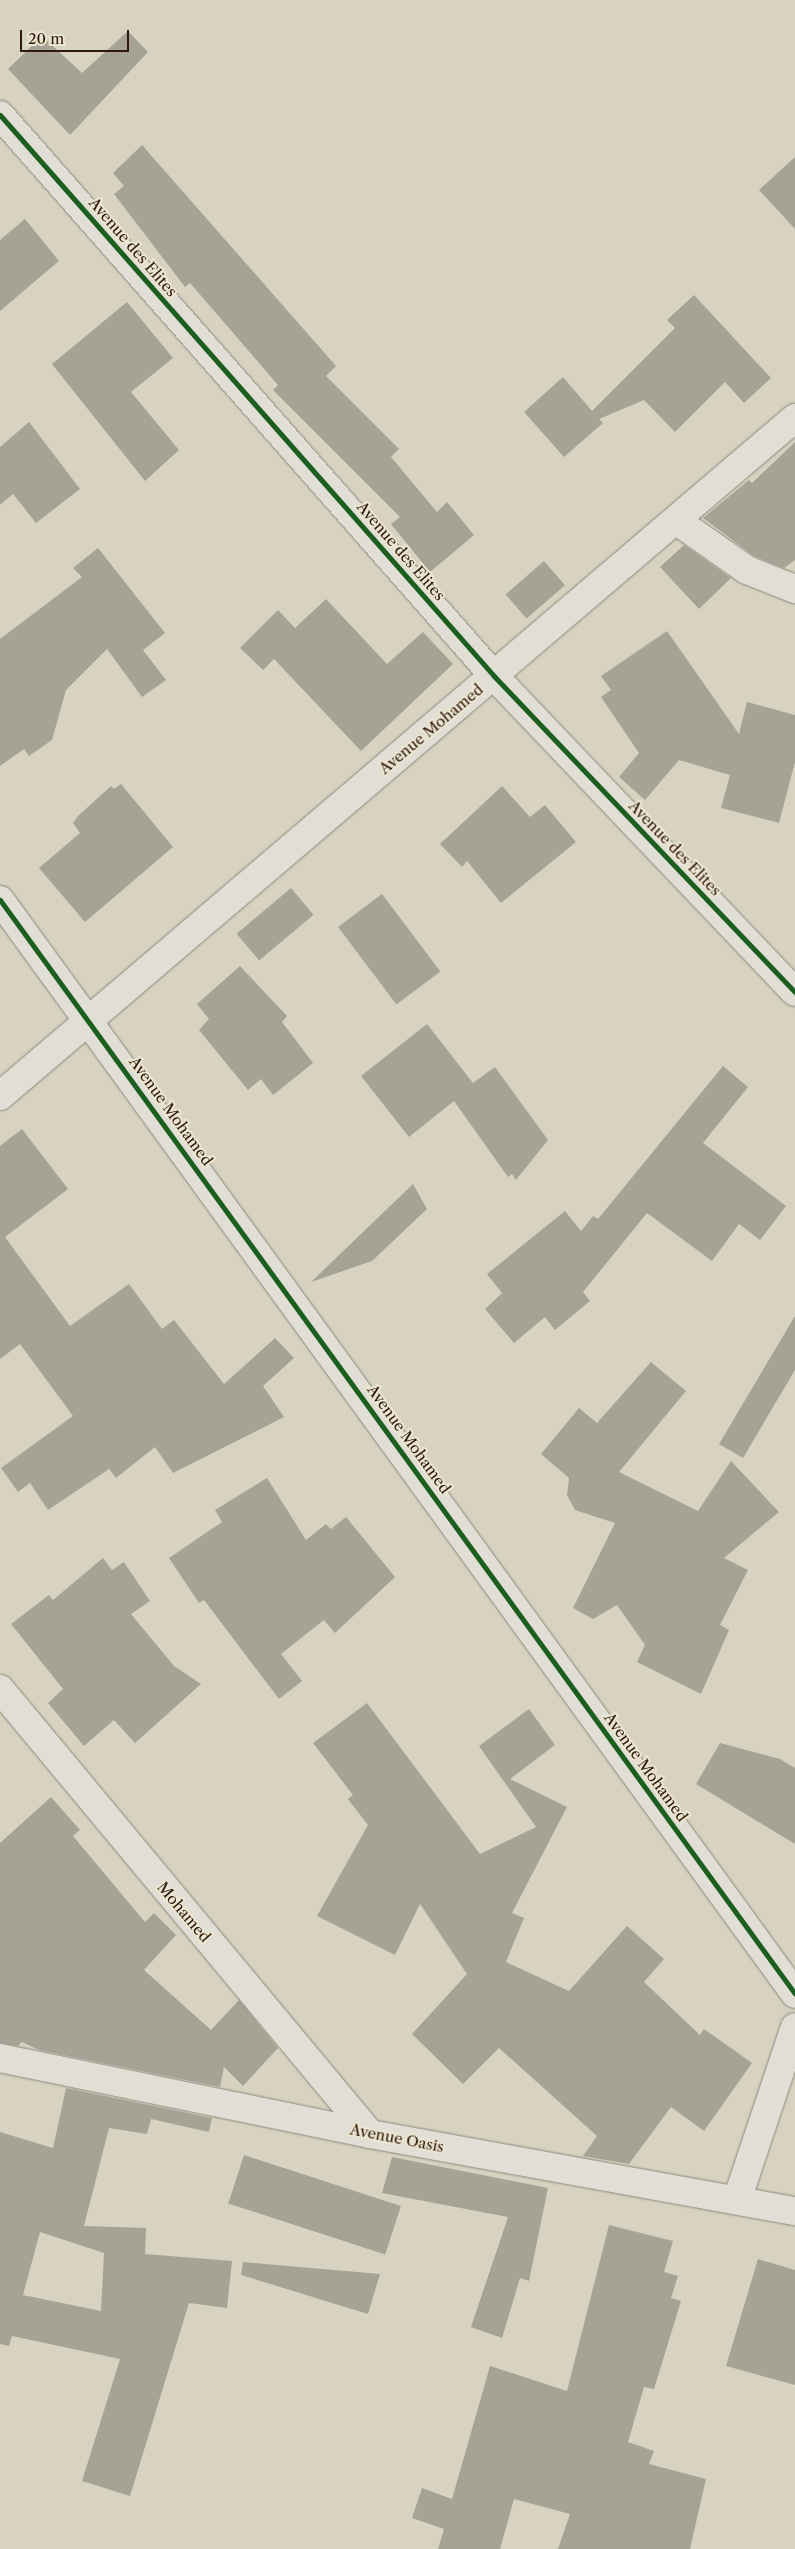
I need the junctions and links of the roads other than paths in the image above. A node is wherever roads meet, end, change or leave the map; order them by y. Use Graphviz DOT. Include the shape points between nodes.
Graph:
graph roads {
  1 [pos="0,114"];
  2 [pos="795,418"];
  3 [pos="678,521"];
  4 [pos="795,589"];
  5 [pos="494,676"];
  6 [pos="0,900"];
  7 [pos="795,992"];
  8 [pos="89,1018"];
  9 [pos="0,1096"];
  10 [pos="0,1688"];
  11 [pos="795,1994"];
  12 [pos="795,2027"];
  13 [pos="0,2058"];
  14 [pos="370,2134"];
  15 [pos="737,2200"];
  16 [pos="795,2211"];
  1 -- 5 [label="street, Avenue des Elites"];
  2 -- 3 [label="street, Avenue Mohamed"];
  3 -- 4 [label="street" via="747,570"];
  3 -- 5 [label="street, Avenue Mohamed"];
  5 -- 7 [label="street, Avenue des Elites"];
  5 -- 8 [label="street, Avenue Mohamed"];
  6 -- 8 [label="street, Avenue Mohamed"];
  8 -- 9 [label="street, Avenue Mohamed"];
  8 -- 11 [label="street, Avenue Mohamed"];
  10 -- 14 [label="street, Mohamed"];
  12 -- 15 [label="street"];
  13 -- 14 [label="street, Avenue Oasis"];
  14 -- 15 [label="street, Avenue Oasis"];
  15 -- 16 [label="street, Avenue Oasis"];
}
